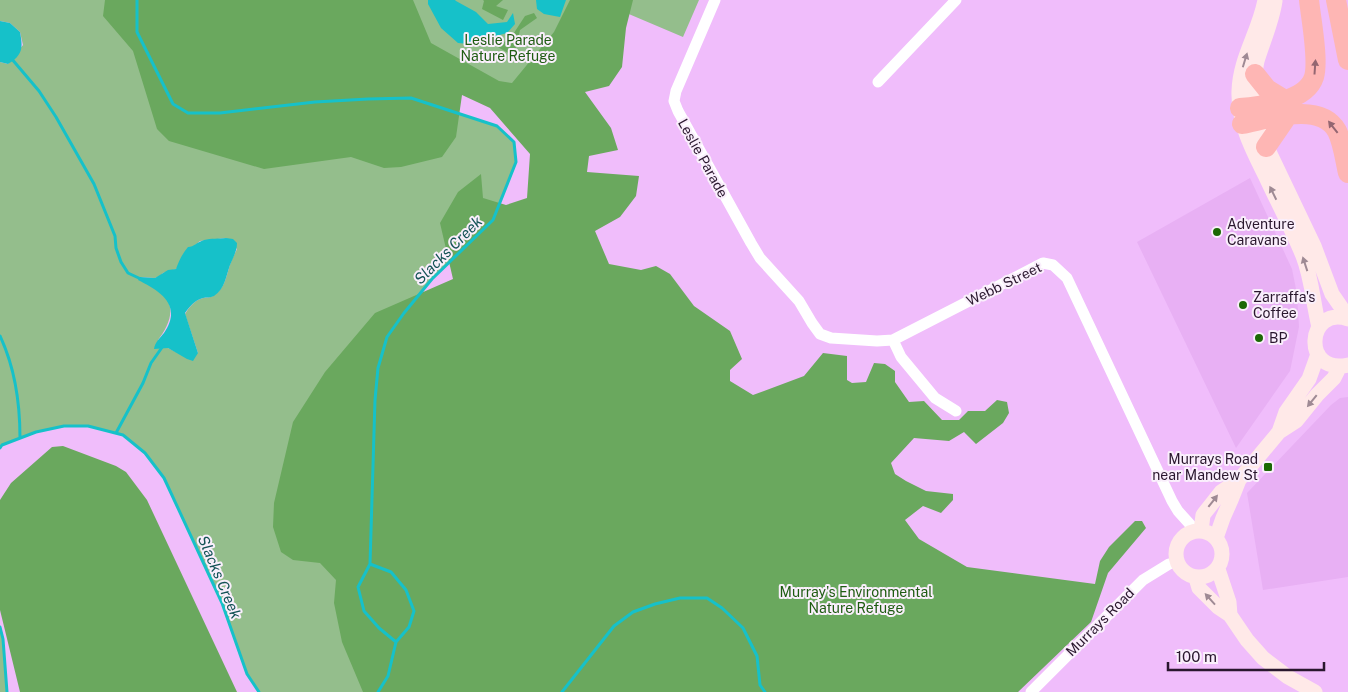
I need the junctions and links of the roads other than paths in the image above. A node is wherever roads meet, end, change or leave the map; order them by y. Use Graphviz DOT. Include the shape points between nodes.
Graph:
graph roads {
  1 [pos="715,0"];
  2 [pos="956,0"];
  3 [pos="1265,0"];
  4 [pos="1275,0"];
  5 [pos="1309,0"];
  6 [pos="1336,0"];
  7 [pos="1348,60"];
  8 [pos="1255,74"];
  9 [pos="878,82"];
  10 [pos="1286,108"];
  11 [pos="1248,115"];
  12 [pos="1266,146"];
  13 [pos="1348,173"];
  14 [pos="799,301"];
  15 [pos="1346,318"];
  16 [pos="1319,327"];
  17 [pos="893,340"];
  18 [pos="1318,354"];
  19 [pos="1344,365"];
  20 [pos="956,411"];
  21 [pos="1279,432"];
  22 [pos="1239,480"];
  23 [pos="1198,531"];
  24 [pos="1216,538"];
  25 [pos="1177,562"];
  26 [pos="1218,569"];
  27 [pos="1196,578"];
  28 [pos="1230,615"];
  29 [pos="1031,692"];
  30 [pos="1315,692"];
  1 -- 14 [label="street, Leslie Parade" via="674,101 760,258"];
  2 -- 9 [label="street"];
  11 -- 3 [label="street, one-way" via="1240,82"];
  4 -- 8 [label="street"];
  10 -- 5 [label="highway, one-way" via="1312,82 1314,74"];
  6 -- 7 [label="highway"];
  8 -- 10 [label="highway"];
  8 -- 11 [label="street"];
  10 -- 11 [label="highway"];
  10 -- 12 [label="highway"];
  13 -- 10 [label="highway, one-way" via="1334,127 1319,116"];
  11 -- 12 [label="street"];
  16 -- 11 [label="street, one-way" via="1304,260 1248,140"];
  12 -- 15 [label="street" via="1314,246 1332,294"];
  14 -- 17 [label="street, Webb Street" via="820,334 831,338"];
  15 -- 16 [label="street" via="1330,318"];
  16 -- 18 [label="street" via="1314,340"];
  17 -- 20 [label="street" via="901,356 935,398"];
  17 -- 23 [label="street, Webb Street" via="1043,263 1053,265 1067,278 1172,501"];
  18 -- 19 [label="street" via="1327,363"];
  18 -- 21 [label="street" via="1309,379 1286,412"];
  19 -- 21 [label="street, one-way" via="1296,421"];
  21 -- 22 [label="street"];
  23 -- 22 [label="street, one-way" via="1210,504 1220,492"];
  22 -- 24 [label="street"];
  23 -- 24 [label="street"];
  23 -- 25 [label="street" via="1188,534 1177,546"];
  24 -- 26 [label="street" via="1223,550"];
  25 -- 27 [label="street" via="1184,573"];
  25 -- 29 [label="street, Murrays Road" via="1142,580"];
  26 -- 27 [label="street" via="1212,575"];
  26 -- 28 [label="street"];
  28 -- 27 [label="street, one-way" via="1200,588"];
  28 -- 30 [label="street" via="1263,658"];
}
